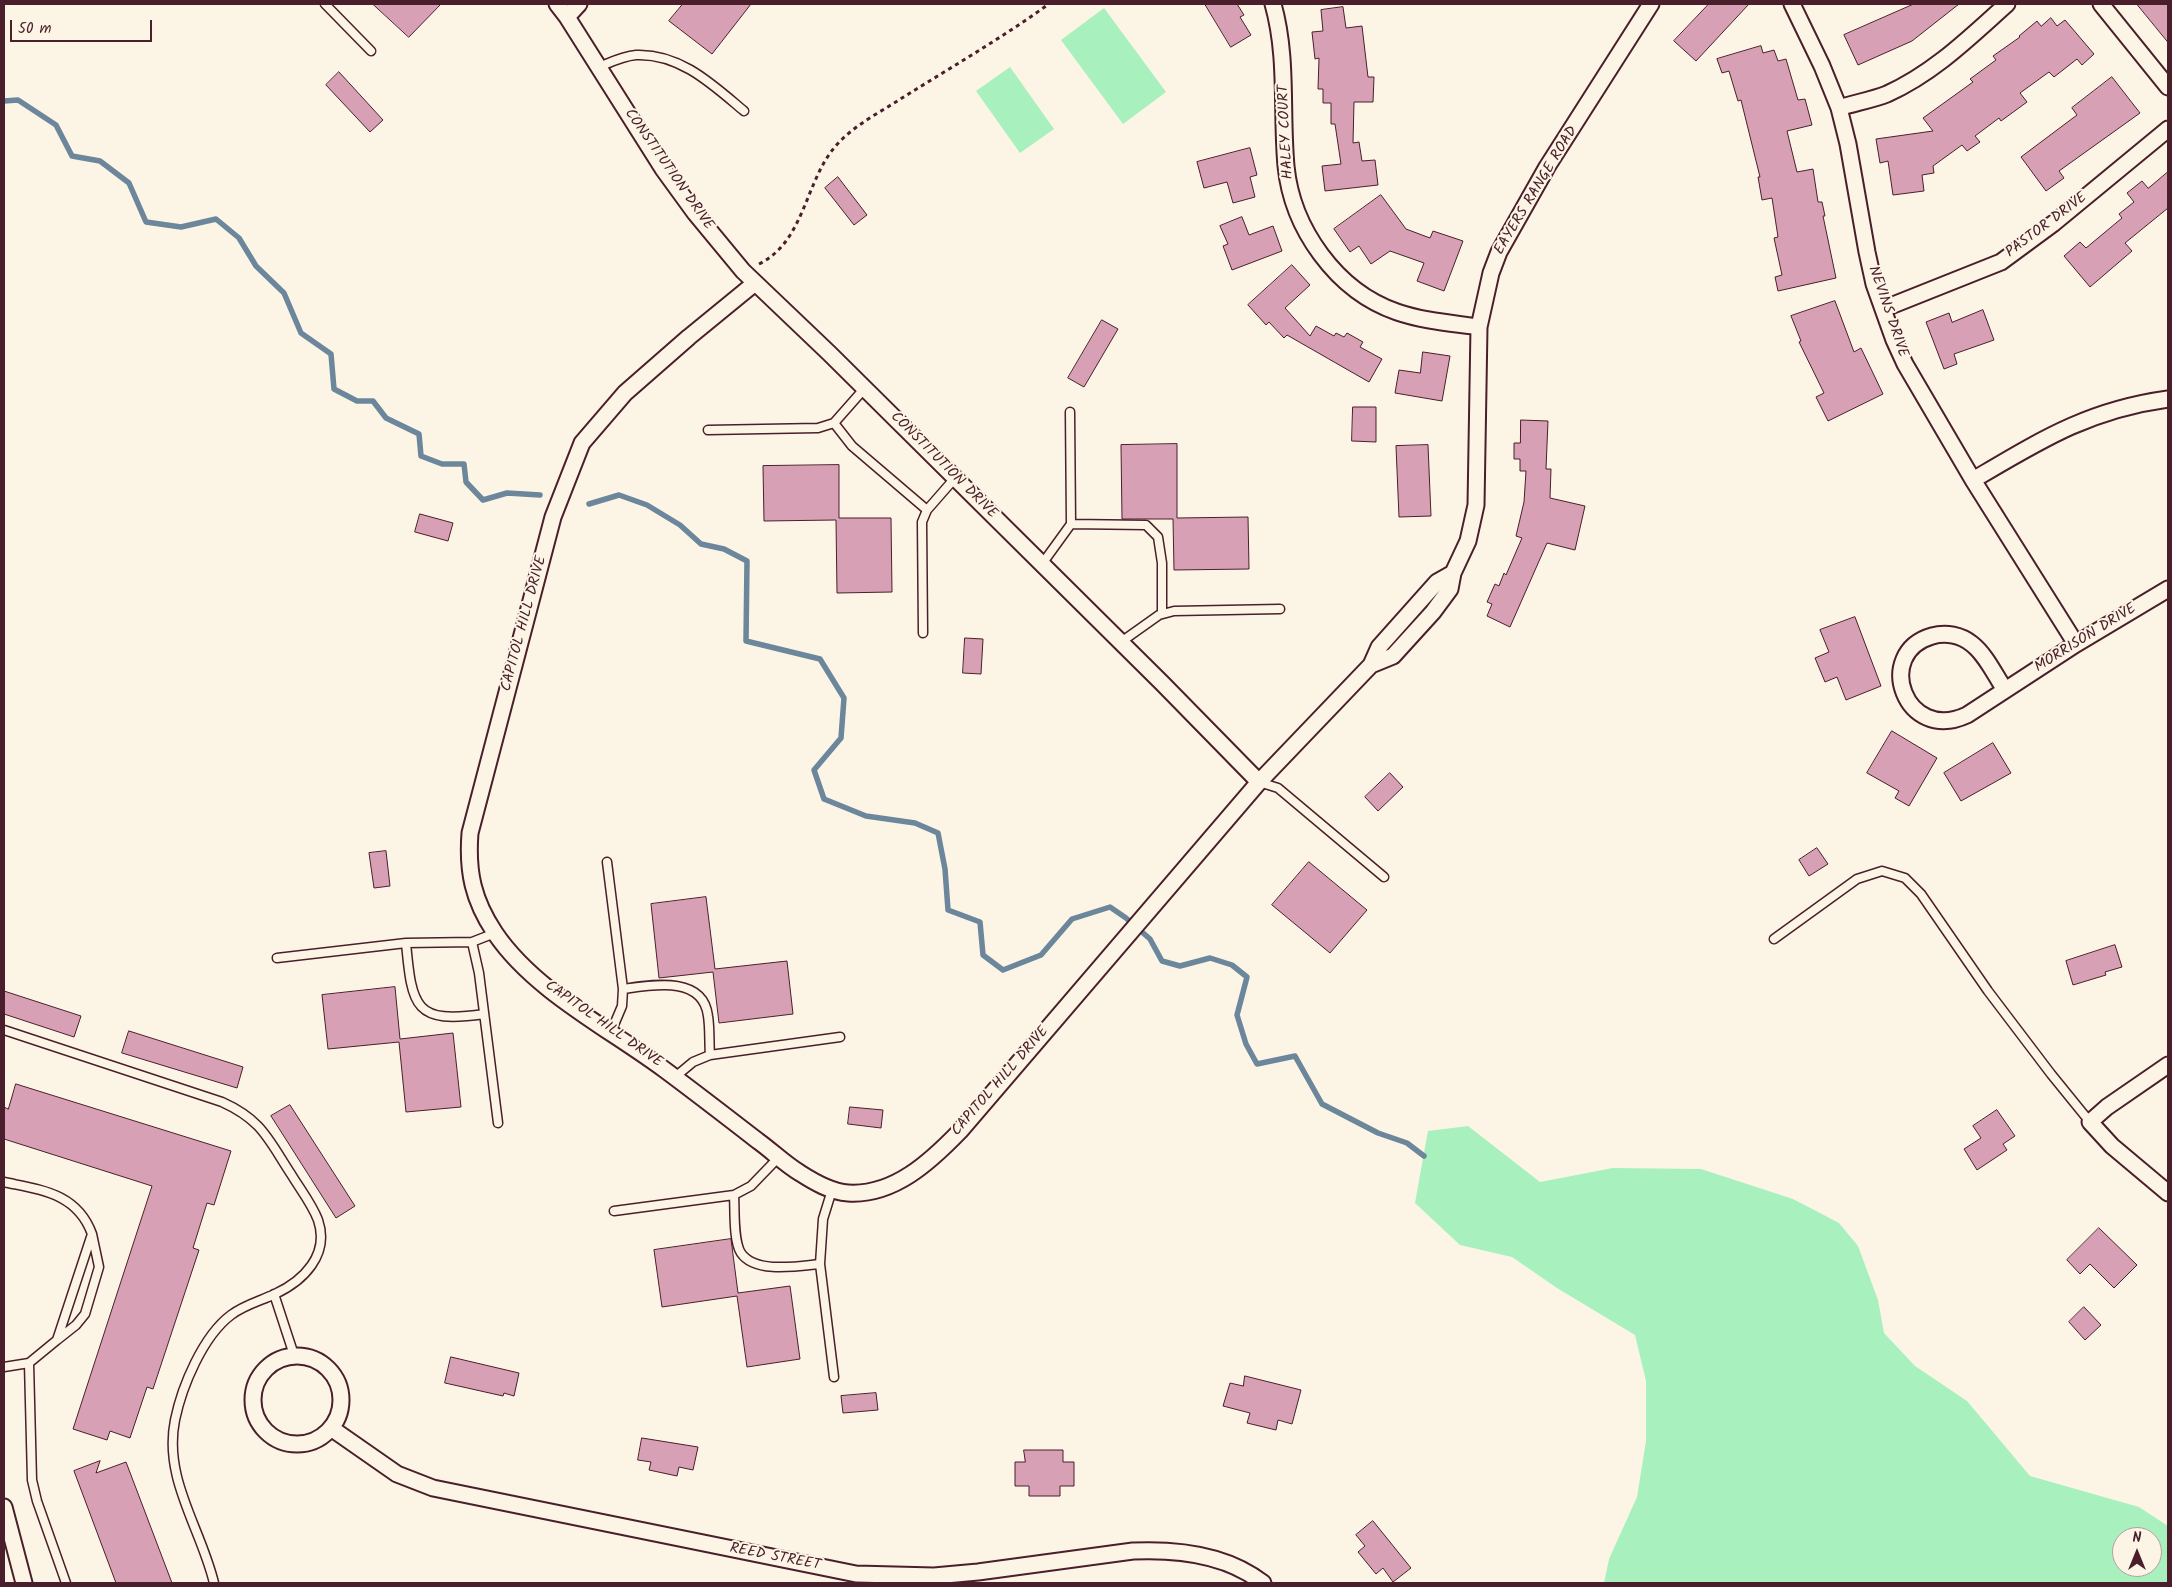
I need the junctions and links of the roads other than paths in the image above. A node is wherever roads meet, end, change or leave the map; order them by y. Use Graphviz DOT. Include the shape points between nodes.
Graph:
graph roads {
  1 [pos="324,4"];
  2 [pos="557,4"];
  3 [pos="580,4"];
  4 [pos="1273,4"];
  5 [pos="1651,4"];
  6 [pos="1792,4"];
  7 [pos="2007,4"];
  8 [pos="2101,4"];
  9 [pos="567,18"];
  10 [pos="371,51"];
  11 [pos="599,67"];
  12 [pos="2168,88"];
  13 [pos="1839,108"];
  14 [pos="744,111"];
  15 [pos="2168,130"];
  16 [pos="755,284"];
  17 [pos="1883,309"];
  18 [pos="1478,327"];
  19 [pos="864,389"];
  20 [pos="2168,400"];
  21 [pos="1070,412"];
  22 [pos="834,423"];
  23 [pos="708,430"];
  24 [pos="955,478"];
  25 [pos="1973,480"];
  26 [pos="927,510"];
  27 [pos="1071,524"];
  28 [pos="1042,564"];
  29 [pos="2168,589"];
  30 [pos="1280,609"];
  31 [pos="1162,614"];
  32 [pos="923,634"];
  33 [pos="1121,642"];
  34 [pos="2076,644"];
  35 [pos="2005,690"];
  36 [pos="1258,782"];
  37 [pos="607,862"];
  38 [pos="1384,877"];
  39 [pos="495,933"];
  40 [pos="1774,939"];
  41 [pos="472,942"];
  42 [pos="406,943"];
  43 [pos="276,958"];
  44 [pos="623,988"];
  45 [pos="484,1014"];
  46 [pos="4,1030"];
  47 [pos="611,1032"];
  48 [pos="840,1037"];
  49 [pos="710,1055"];
  50 [pos="2168,1065"];
  51 [pos="674,1077"];
  52 [pos="498,1122"];
  53 [pos="2090,1122"];
  54 [pos="779,1157"];
  55 [pos="4,1182"];
  56 [pos="832,1190"];
  57 [pos="2168,1193"];
  58 [pos="734,1195"];
  59 [pos="614,1211"];
  60 [pos="92,1234"];
  61 [pos="820,1264"];
  62 [pos="274,1294"];
  63 [pos="57,1340"];
  64 [pos="294,1355"];
  65 [pos="29,1363"];
  66 [pos="4,1367"];
  67 [pos="834,1378"];
  68 [pos="331,1428"];
  69 [pos="4,1507"];
  70 [pos="894,1580"];
  71 [pos="24,1583"];
  72 [pos="66,1583"];
  73 [pos="214,1583"];
  74 [pos="1263,1583"];
  1 -- 10 [label="lane"];
  2 -- 9 [label="street, CONSTITUTION DRIVE"];
  3 -- 9 [label="street"];
  4 -- 18 [label="street, HALEY COURT" via="1282,50 1290,189 1305,230 1316,248 1351,287 1372,301 1396,312"];
  5 -- 18 [label="street, EAYERS RANGE ROAD" via="1507,236 1491,273"];
  6 -- 13 [label="street, NEVINS DRIVE"];
  7 -- 13 [label="street" via="1941,62 1915,80 1885,94"];
  8 -- 12 [label="street"];
  9 -- 11 [label="street, CONSTITUTION DRIVE"];
  11 -- 14 [label="lane" via="635,56 666,59 705,79"];
  11 -- 16 [label="street, CONSTITUTION DRIVE" via="663,169"];
  13 -- 17 [label="street, NEVINS DRIVE" via="1867,252"];
  15 -- 17 [label="street, PASTOR DRIVE" via="2054,223 2000,262"];
  16 -- 19 [label="street, CONSTITUTION DRIVE"];
  16 -- 39 [label="street, CAPITOL HILL DRIVE" via="625,393 582,444 571,469 553,517 470,833 470,879 477,901"];
  17 -- 25 [label="street, NEVINS DRIVE" via="1905,364"];
  18 -- 36 [label="street, EAYERS RANGE ROAD" via="1476,505 1468,541 1453,573 1450,589 1393,656 1371,665"];
  19 -- 22 [label="lane"];
  19 -- 24 [label="street, CONSTITUTION DRIVE"];
  20 -- 25 [label="street" via="2126,406 2072,424"];
  21 -- 27 [label="lane"];
  22 -- 23 [label="lane" via="818,428"];
  22 -- 26 [label="lane" via="852,446"];
  24 -- 26 [label="lane"];
  24 -- 28 [label="street, CONSTITUTION DRIVE"];
  25 -- 34 [label="street, NEVINS DRIVE"];
  26 -- 32 [label="lane" via="922,522"];
  27 -- 28 [label="lane"];
  27 -- 31 [label="lane" via="1146,525 1158,537 1162,563"];
  28 -- 33 [label="street, CONSTITUTION DRIVE"];
  29 -- 34 [label="street, MORRISON DRIVE"];
  30 -- 31 [label="lane"];
  31 -- 33 [label="lane"];
  33 -- 36 [label="street, CONSTITUTION DRIVE"];
  34 -- 35 [label="street, MORRISON DRIVE"];
  35 -- 35 [label="street, MORRISON DRIVE" via="1978,650 1955,635 1937,634 1919,641 1902,664 1901,683 1908,701 1921,715 1939,721 1958,719"];
  36 -- 38 [label="lane, CONSTITUTION DRIVE" via="1278,788"];
  36 -- 56 [label="street, CAPITOL HILL DRIVE" via="960,1131 924,1166 901,1180 862,1192"];
  37 -- 44 [label="lane"];
  39 -- 41 [label="lane"];
  39 -- 47 [label="street, CAPITOL HILL DRIVE" via="544,984"];
  40 -- 53 [label="lane" via="1857,879 1882,871 1905,878 1921,894 1988,991"];
  41 -- 42 [label="lane"];
  41 -- 45 [label="lane"];
  42 -- 43 [label="lane"];
  42 -- 45 [label="lane" via="408,973 421,1008 444,1017"];
  44 -- 47 [label="lane" via="622,1006"];
  44 -- 49 [label="lane" via="678,985 702,999 708,1014"];
  45 -- 52 [label="lane"];
  46 -- 62 [label="lane" via="222,1102 253,1119 318,1221 318,1255 309,1270 299,1281"];
  47 -- 51 [label="street, CAPITOL HILL DRIVE"];
  48 -- 49 [label="lane"];
  49 -- 51 [label="lane" via="693,1062"];
  50 -- 53 [label="street"];
  51 -- 54 [label="street, CAPITOL HILL DRIVE"];
  53 -- 57 [label="street" via="2112,1146"];
  54 -- 56 [label="street, CAPITOL HILL DRIVE" via="799,1173"];
  54 -- 58 [label="lane" via="751,1186"];
  55 -- 60 [label="lane" via="44,1190 68,1202 83,1214"];
  56 -- 61 [label="lane" via="822,1219"];
  58 -- 59 [label="lane"];
  58 -- 61 [label="lane" via="740,1253 751,1261 770,1267"];
  60 -- 63 [label="lane"];
  60 -- 63 [label="lane" via="99,1267 85,1314"];
  61 -- 67 [label="lane"];
  62 -- 64 [label="lane"];
  62 -- 73 [label="lane" via="250,1303 218,1327 198,1355 175,1419 172,1440 176,1476"];
  63 -- 65 [label="lane"];
  64 -- 68 [label="street" via="323,1364 336,1379 341,1399 337,1419"];
  64 -- 68 [label="street" via="268,1366 256,1382 252,1401 257,1420 270,1434 287,1443 316,1440"];
  65 -- 66 [label="lane"];
  65 -- 72 [label="lane" via="32,1480 36,1501"];
  68 -- 70 [label="street, REED STREET" via="397,1474 453,1493"];
  69 -- 71 [label="street"];
  70 -- 74 [label="street, REED STREET" via="1155,1550 1199,1554"];
}
